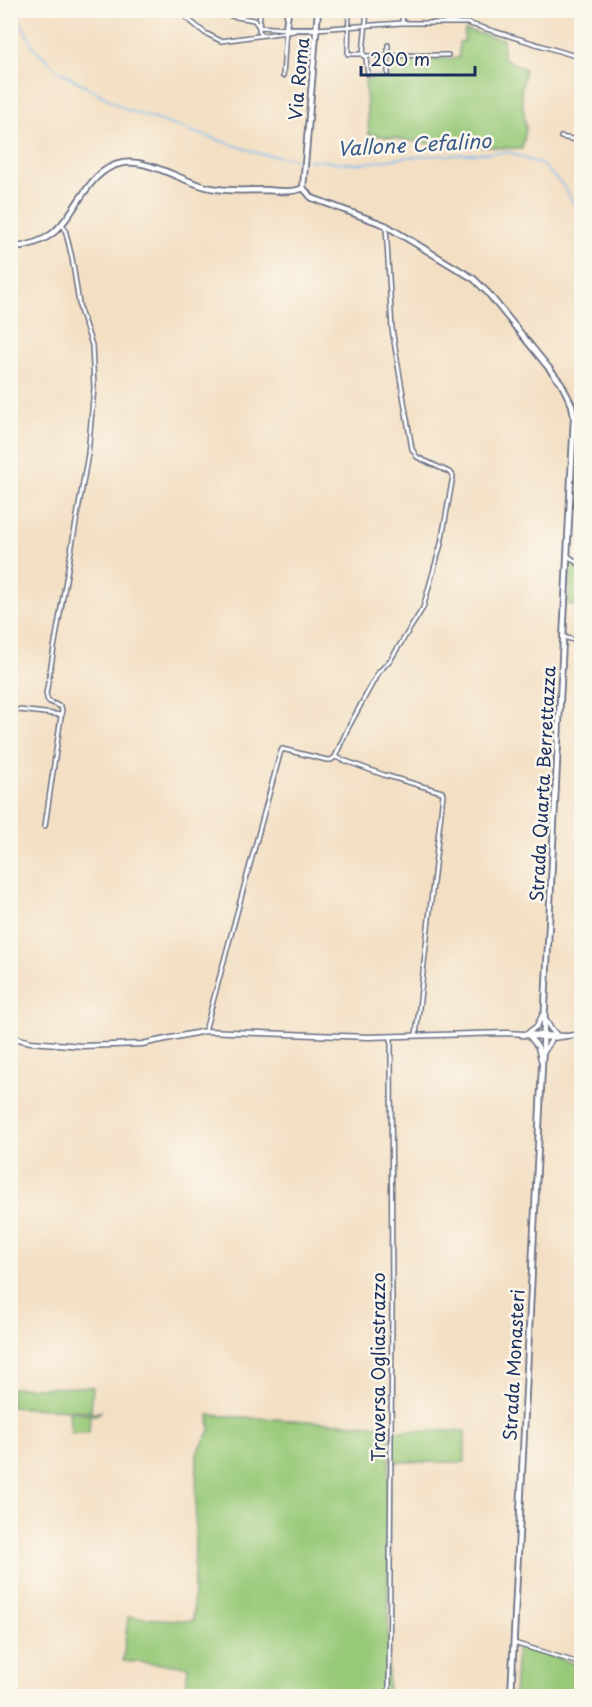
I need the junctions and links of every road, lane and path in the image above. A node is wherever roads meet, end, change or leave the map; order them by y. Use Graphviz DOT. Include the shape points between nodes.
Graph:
graph roads {
  1 [pos="177,10"];
  2 [pos="186,10"];
  3 [pos="260,10"];
  4 [pos="288,10"];
  5 [pos="318,10"];
  6 [pos="349,10"];
  7 [pos="367,10"];
  8 [pos="403,10"];
  9 [pos="230,11"];
  10 [pos="184,16"];
  11 [pos="254,20"];
  12 [pos="260,20"];
  13 [pos="402,24"];
  14 [pos="365,26"];
  15 [pos="259,27"];
  16 [pos="348,27"];
  17 [pos="316,29"];
  18 [pos="286,30"];
  19 [pos="261,35"];
  20 [pos="388,45"];
  21 [pos="364,55"];
  22 [pos="448,55"];
  23 [pos="388,56"];
  24 [pos="580,58"];
  25 [pos="368,74"];
  26 [pos="388,74"];
  27 [pos="282,76"];
  28 [pos="561,137"];
  29 [pos="579,140"];
  30 [pos="303,188"];
  31 [pos="63,224"];
  32 [pos="385,225"];
  33 [pos="10,247"];
  34 [pos="568,556"];
  35 [pos="582,566"];
  36 [pos="563,637"];
  37 [pos="582,642"];
  38 [pos="10,709"];
  39 [pos="62,715"];
  40 [pos="334,757"];
  41 [pos="45,826"];
  42 [pos="543,1014"];
  43 [pos="205,1031"];
  44 [pos="582,1034"];
  45 [pos="416,1035"];
  46 [pos="528,1035"];
  47 [pos="543,1036"];
  48 [pos="555,1036"];
  49 [pos="392,1037"];
  50 [pos="10,1038"];
  51 [pos="542,1062"];
  52 [pos="514,1643"];
  53 [pos="582,1664"];
  54 [pos="389,1696"];
  55 [pos="511,1696"];
  1 -- 10 [label="street"];
  2 -- 10 [label="street"];
  3 -- 12 [label="street"];
  4 -- 18 [label="main road"];
  5 -- 17 [label="main road, Via Roma"];
  6 -- 16 [label="street"];
  7 -- 14 [label="street"];
  8 -- 13 [label="street"];
  9 -- 11 [label="street" via="231,16"];
  10 -- 19 [label="street" via="222,41"];
  11 -- 12 [label="street"];
  11 -- 15 [label="street"];
  12 -- 15 [label="street"];
  13 -- 14 [label="street"];
  13 -- 24 [label="street" via="467,22"];
  14 -- 16 [label="street"];
  14 -- 21 [label="street"];
  15 -- 18 [label="street"];
  15 -- 19 [label="street"];
  16 -- 17 [label="street"];
  16 -- 21 [label="street" via="348,54"];
  17 -- 18 [label="main road"];
  17 -- 30 [label="main road, Via Roma"];
  18 -- 19 [label="street"];
  18 -- 27 [label="street"];
  20 -- 23 [label="street"];
  21 -- 23 [label="street"];
  21 -- 25 [label="street"];
  22 -- 23 [label="street"];
  23 -- 26 [label="street"];
  24 -- 29 [label="street"];
  28 -- 29 [label="street"];
  30 -- 31 [label="main road" via="210,188 146,166 122,163 102,173"];
  30 -- 32 [label="main road, Strada Quarta Berrettazza" via="312,198"];
  31 -- 33 [label="main road" via="41,243"];
  31 -- 39 [label="street" via="80,310 92,345 94,388 88,454 46,694 48,701 61,707"];
  32 -- 34 [label="main road, Strada Quarta Berrettazza" via="474,279 568,393 574,426"];
  32 -- 40 [label="street" via="392,329 413,453 451,473 453,480 423,608 378,673"];
  34 -- 35 [label="street"];
  34 -- 36 [label="main road, Strada Quarta Berrettazza"];
  36 -- 37 [label="street"];
  36 -- 42 [label="main road, Strada Quarta Berrettazza"];
  38 -- 39 [label="street"];
  39 -- 41 [label="street"];
  40 -- 43 [label="street" via="327,760 282,749"];
  40 -- 45 [label="street" via="443,794"];
  42 -- 46 [label="street"];
  42 -- 47 [label="main road, Strada Quarta Berrettazza"];
  42 -- 48 [label="street"];
  43 -- 49 [label="street"];
  43 -- 50 [label="street" via="128,1046 82,1046"];
  44 -- 48 [label="street"];
  45 -- 46 [label="street"];
  45 -- 49 [label="street"];
  46 -- 47 [label="street"];
  46 -- 51 [label="street" via="538,1047"];
  47 -- 48 [label="street"];
  47 -- 51 [label="main road, Strada Monasteri"];
  48 -- 51 [label="street" via="546,1047"];
  49 -- 54 [label="street, Traversa Ogliastrazzo"];
  51 -- 52 [label="main road, Strada Monasteri"];
  52 -- 53 [label="street"];
  52 -- 55 [label="main road, Strada Monasteri"];
}
